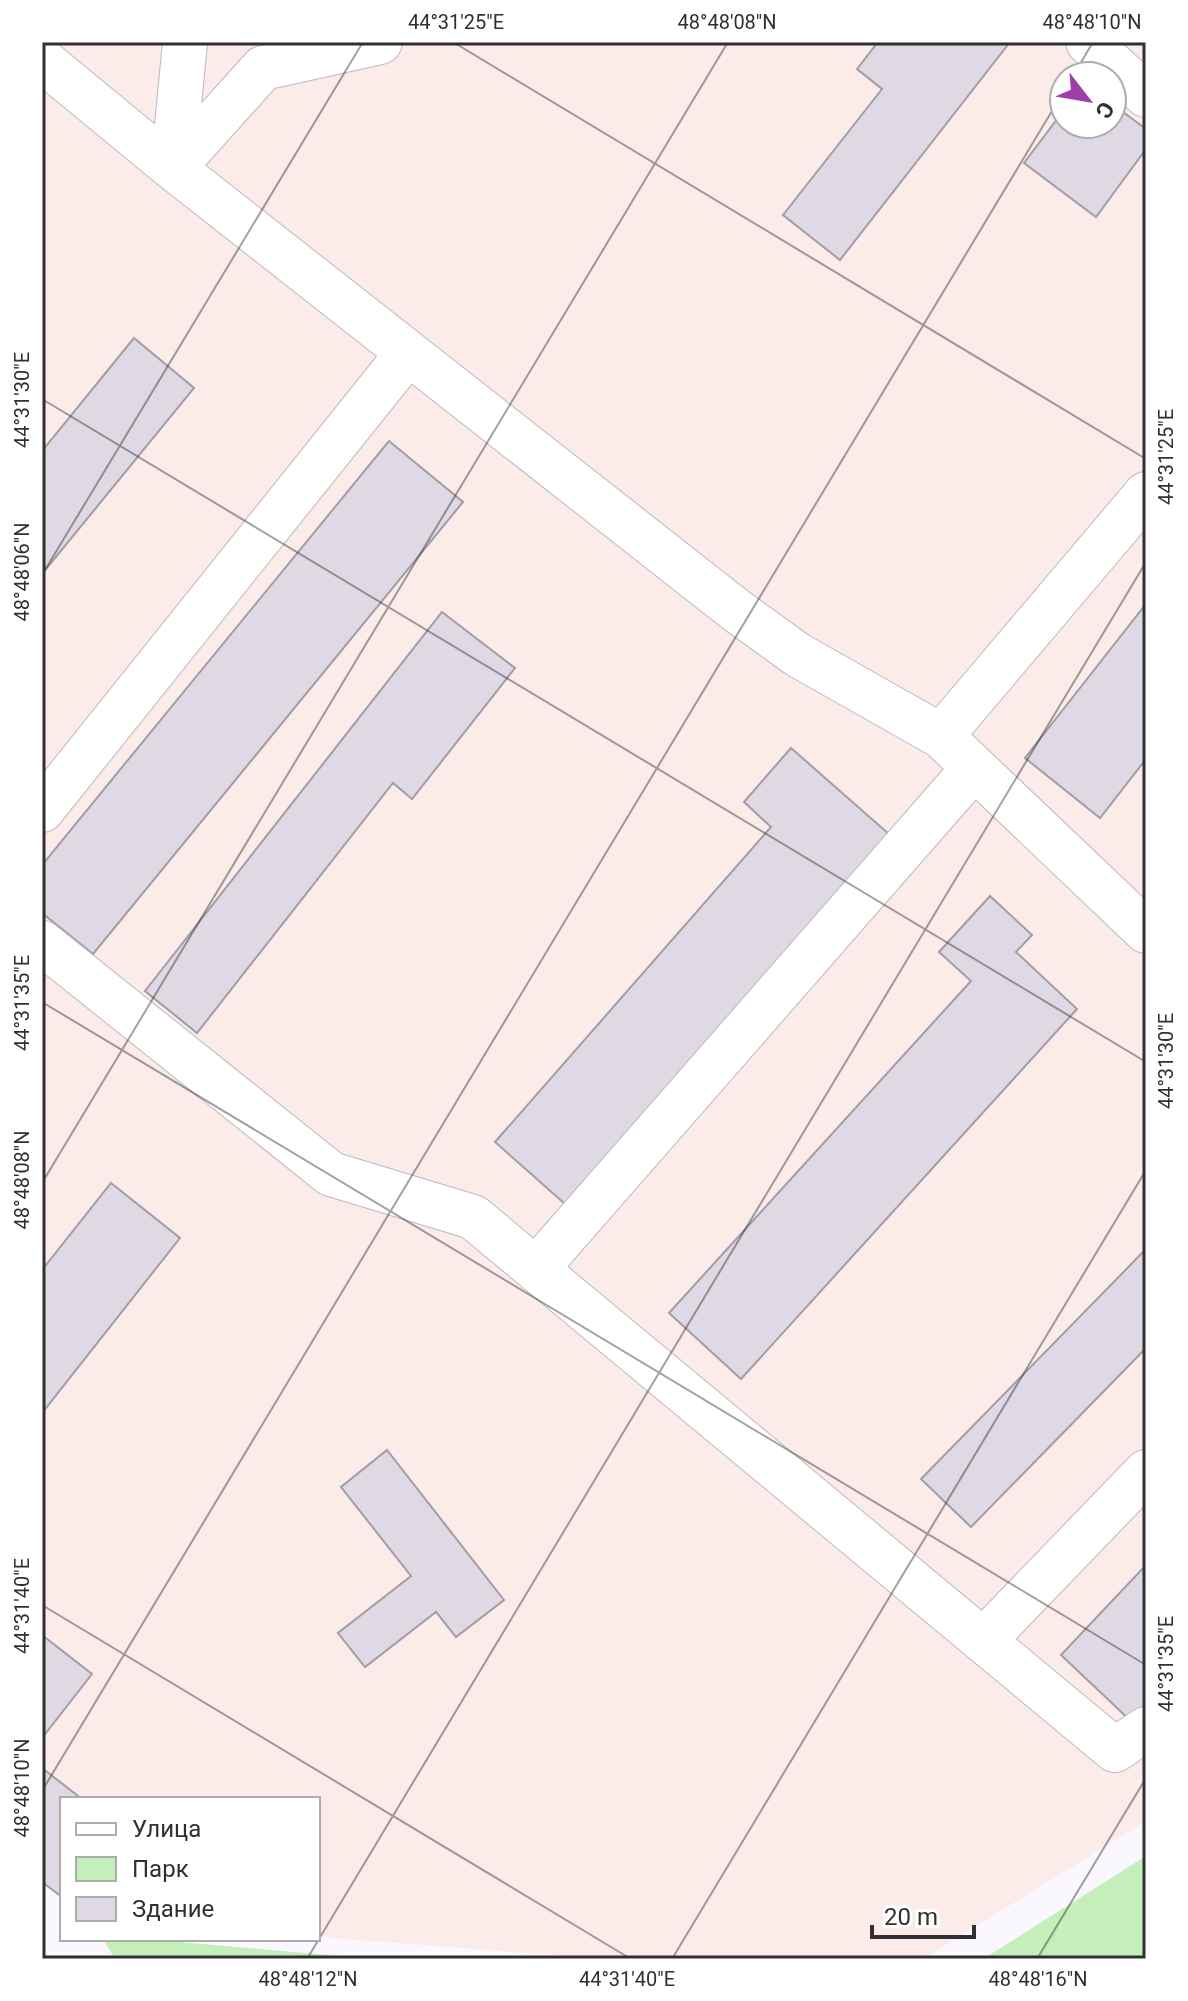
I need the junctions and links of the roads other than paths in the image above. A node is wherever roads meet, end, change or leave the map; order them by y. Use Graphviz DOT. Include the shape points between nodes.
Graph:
graph roads {
  1 [pos="185,42"];
  2 [pos="380,42"];
  3 [pos="1088,42"];
  4 [pos="42,60"];
  5 [pos="1146,95"];
  6 [pos="173,168"];
  7 [pos="408,353"];
  8 [pos="1146,494"];
  9 [pos="941,736"];
  10 [pos="974,768"];
  11 [pos="42,810"];
  12 [pos="1146,931"];
  13 [pos="42,943"];
  14 [pos="536,1269"];
  15 [pos="1146,1472"];
  16 [pos="983,1641"];
  17 [pos="1146,1729"];
  1 -- 6 [label="lane"];
  2 -- 6 [label="lane" via="263,68"];
  3 -- 5 [label="lane"];
  4 -- 6 [label="lane"];
  6 -- 7 [label="lane"];
  7 -- 9 [label="lane" via="798,655"];
  7 -- 11 [label="lane"];
  8 -- 9 [label="lane"];
  9 -- 10 [label="lane"];
  10 -- 12 [label="lane"];
  10 -- 14 [label="lane"];
  13 -- 14 [label="lane" via="331,1174 473,1217"];
  14 -- 16 [label="lane"];
  15 -- 16 [label="lane"];
  16 -- 17 [label="lane" via="1115,1750"];
}
